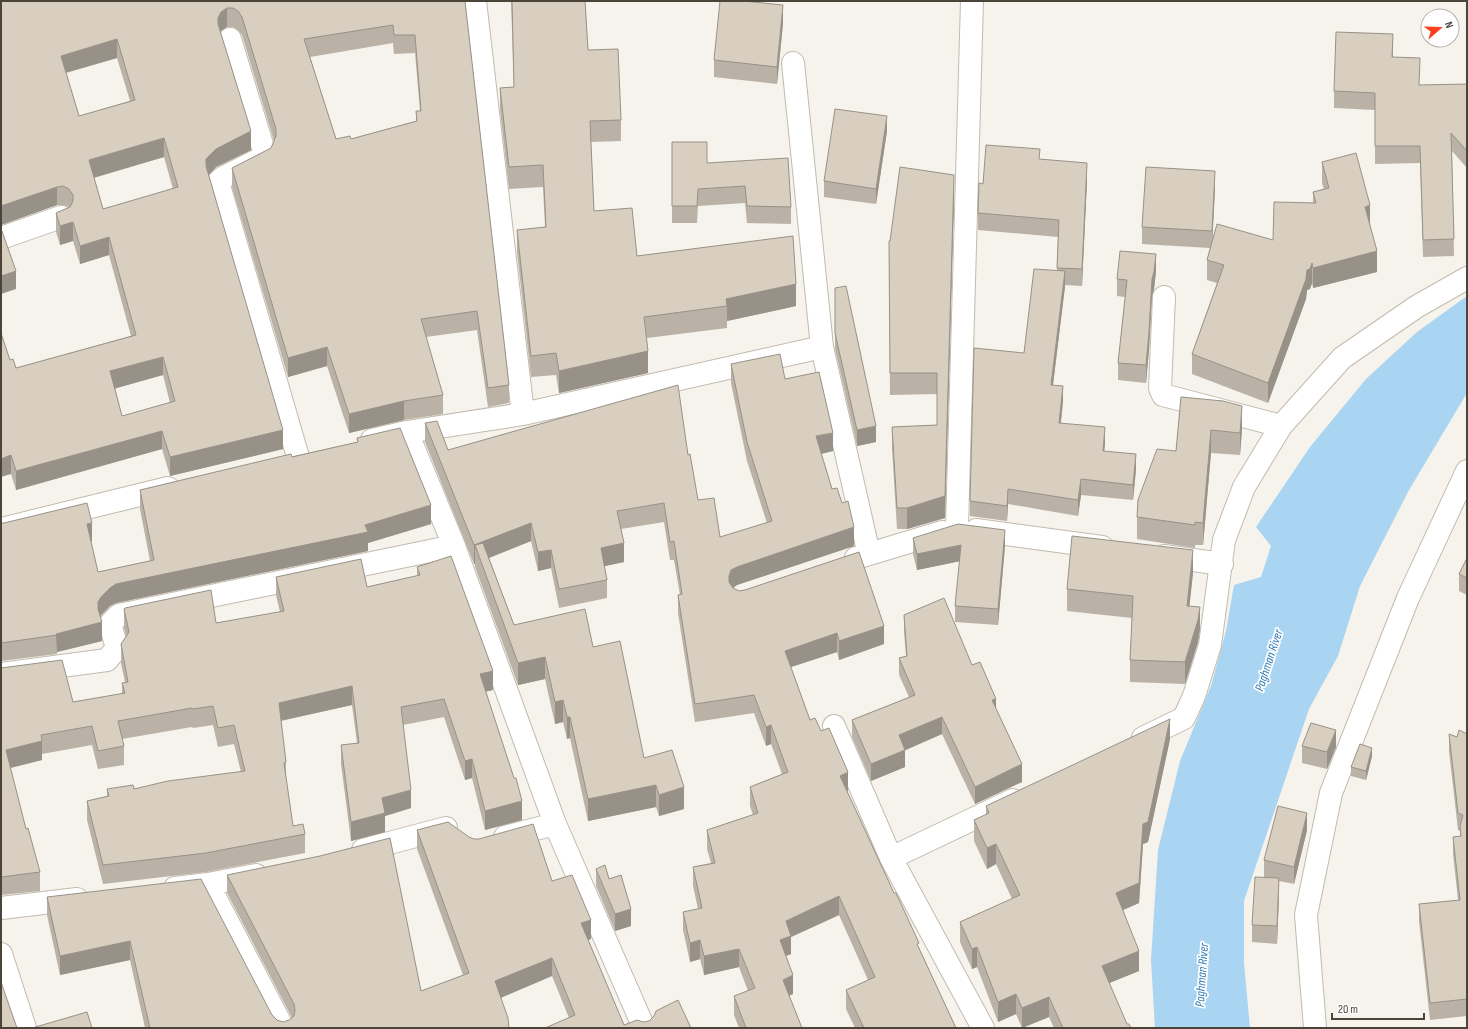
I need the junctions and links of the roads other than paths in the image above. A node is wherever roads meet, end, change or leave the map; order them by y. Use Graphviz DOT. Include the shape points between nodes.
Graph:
graph roads {
  1 [pos="475,1"];
  2 [pos="972,1"];
  3 [pos="230,39"];
  4 [pos="793,63"];
  5 [pos="61,217"];
  6 [pos="1,238"];
  7 [pos="1467,278"];
  8 [pos="1164,297"];
  9 [pos="822,347"];
  10 [pos="522,414"];
  11 [pos="1281,426"];
  12 [pos="407,432"];
  13 [pos="356,444"];
  14 [pos="320,452"];
  15 [pos="1467,471"];
  16 [pos="184,485"];
  17 [pos="957,527"];
  18 [pos="1,529"];
  19 [pos="454,546"];
  20 [pos="1121,550"];
  21 [pos="1144,553"];
  22 [pos="869,554"];
  23 [pos="839,564"];
  24 [pos="1222,564"];
  25 [pos="1,674"];
  26 [pos="834,726"];
  27 [pos="1127,745"];
  28 [pos="1034,790"];
  29 [pos="555,824"];
  30 [pos="463,836"];
  31 [pos="483,843"];
  32 [pos="347,855"];
  33 [pos="891,858"];
  34 [pos="278,870"];
  35 [pos="208,884"];
  36 [pos="155,890"];
  37 [pos="93,897"];
  38 [pos="1,908"];
  39 [pos="1,954"];
  40 [pos="25,1028"];
  41 [pos="283,1028"];
  42 [pos="644,1028"];
  43 [pos="983,1028"];
  44 [pos="1315,1028"];
  1 -- 10 [label="street"];
  2 -- 17 [label="street"];
  3 -- 14 [label="street" via="264,151 262,158 218,182 290,459"];
  4 -- 9 [label="street"];
  5 -- 6 [label="street"];
  7 -- 11 [label="street" via="1416,307 1342,358"];
  8 -- 11 [label="street" via="1160,388 1163,395"];
  9 -- 10 [label="street"];
  9 -- 22 [label="street"];
  10 -- 12 [label="street"];
  11 -- 24 [label="street" via="1244,487 1224,540"];
  12 -- 13 [label="street"];
  12 -- 19 [label="street"];
  15 -- 44 [label="street" via="1408,598 1331,793 1306,915"];
  16 -- 18 [label="street"];
  17 -- 20 [label="street"];
  17 -- 22 [label="street"];
  19 -- 25 [label="street" via="120,615 110,624 117,648 107,660"];
  19 -- 29 [label="street"];
  21 -- 24 [label="street"];
  22 -- 23 [label="street"];
  24 -- 27 [label="street" via="1210,645 1194,696 1184,718"];
  26 -- 33 [label="street"];
  28 -- 33 [label="street"];
  29 -- 31 [label="street"];
  29 -- 42 [label="street"];
  30 -- 32 [label="street" via="450,827"];
  33 -- 43 [label="street"];
  34 -- 35 [label="street"];
  35 -- 36 [label="street"];
  35 -- 41 [label="street"];
  37 -- 38 [label="street"];
  39 -- 40 [label="street"];
}
